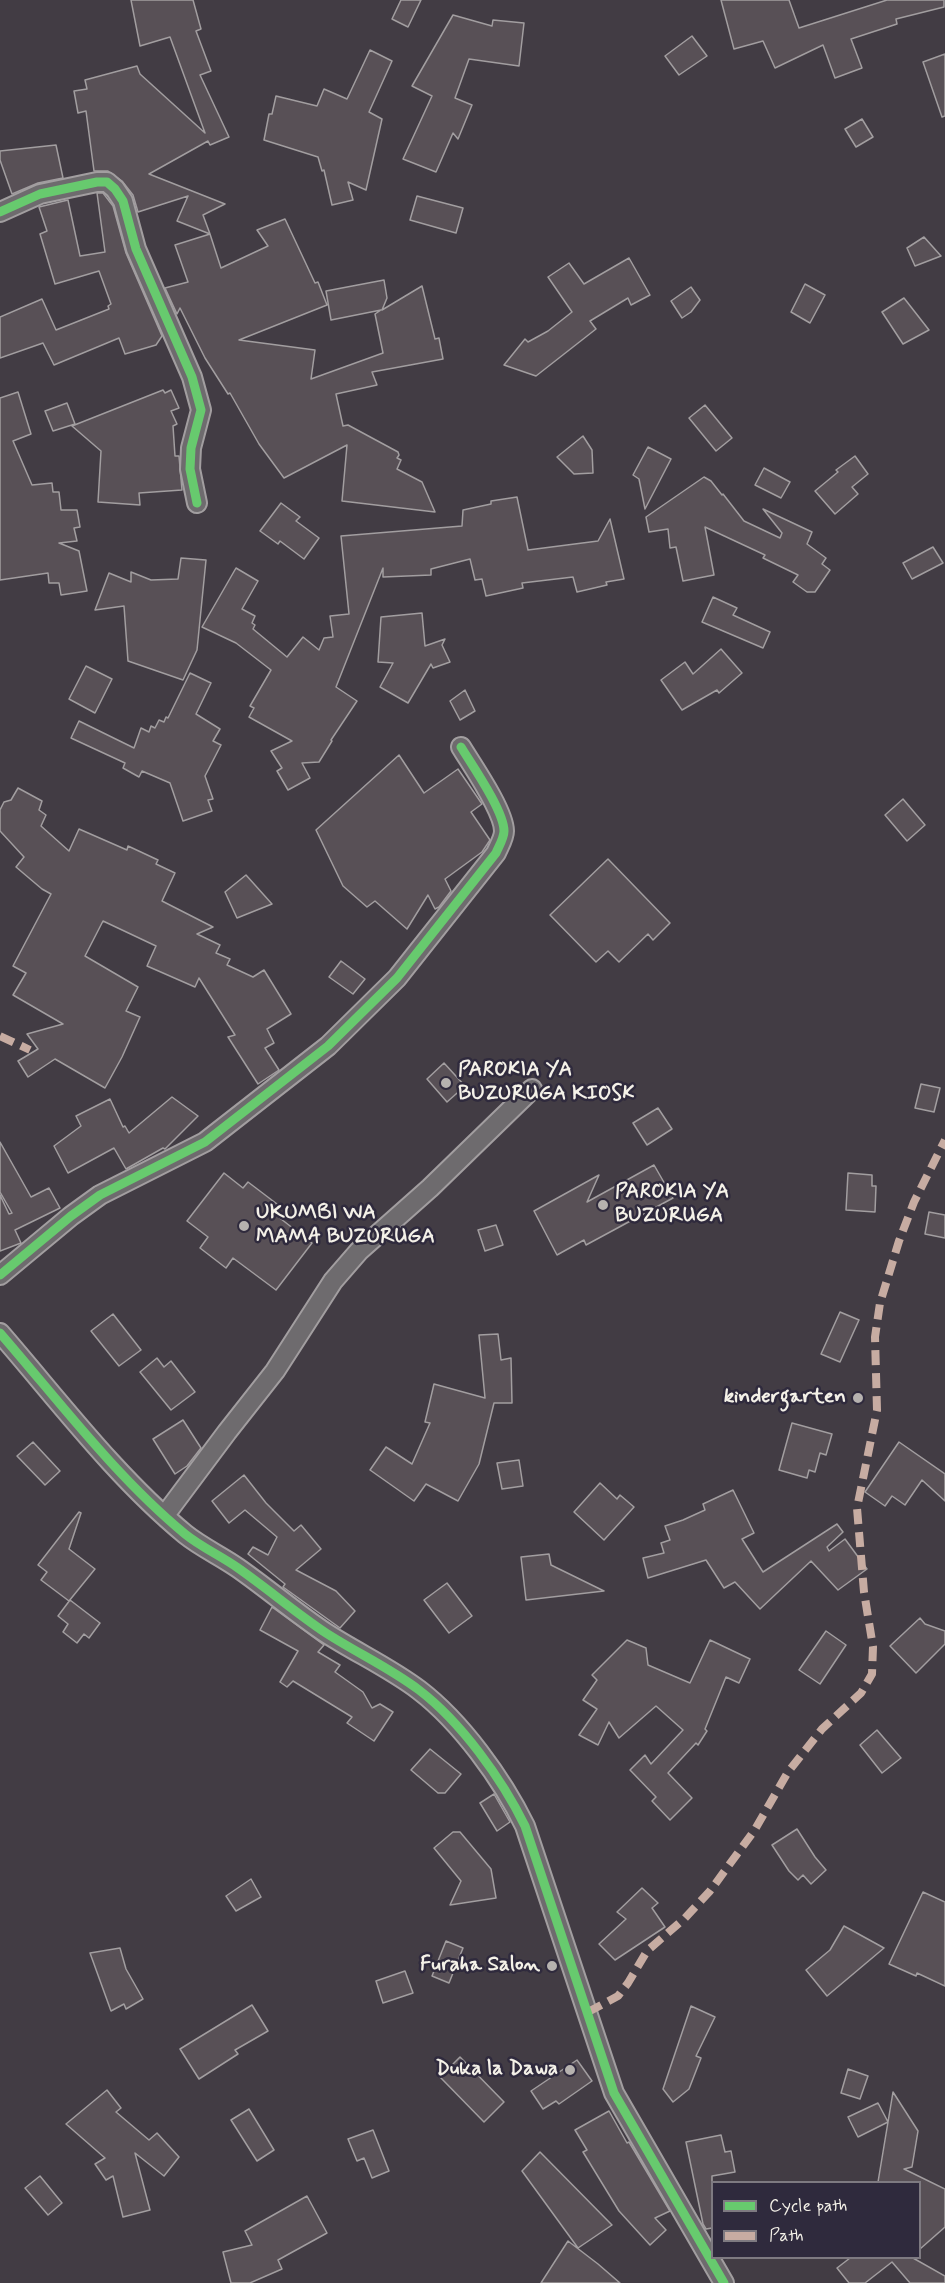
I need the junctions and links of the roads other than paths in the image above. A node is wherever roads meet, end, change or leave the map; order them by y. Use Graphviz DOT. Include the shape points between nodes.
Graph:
graph roads {
  1 [pos="0,212"];
  2 [pos="197,503"];
  3 [pos="461,747"];
  4 [pos="532,1089"];
  5 [pos="0,1275"];
  6 [pos="0,1333"];
  7 [pos="165,1515"];
  8 [pos="724,2283"];
  1 -- 2 [label="street" via="40,194 85,184 107,182 115,189 123,201 136,249 192,377 201,410 190,469"];
  3 -- 5 [label="street" via="500,813 504,830 501,841 496,853 397,978 328,1046 205,1142 100,1195"];
  4 -- 7 [label="street" via="359,1251 333,1281 275,1371"];
  6 -- 7 [label="street" via="131,1484"];
  7 -- 8 [label="street" via="324,1632 421,1691 488,1765 525,1826 614,2093"];
}
